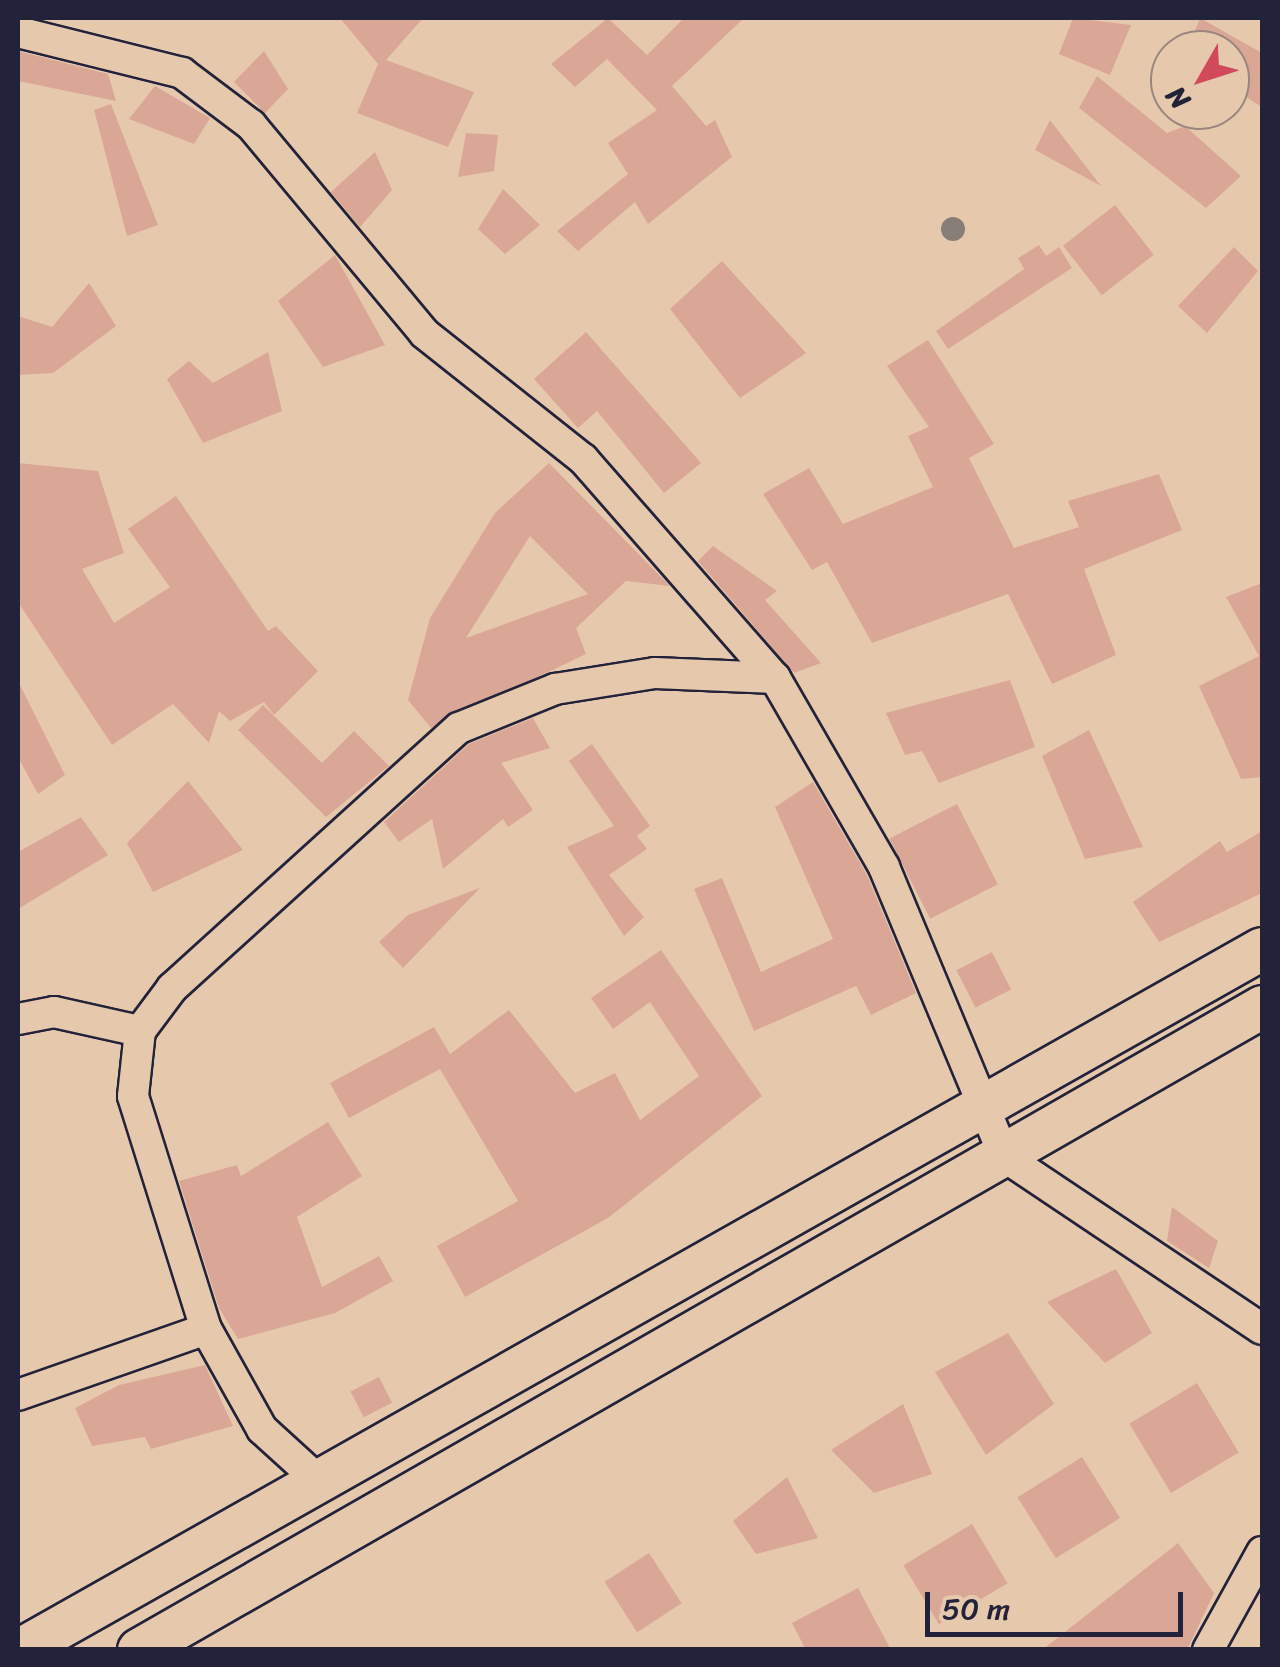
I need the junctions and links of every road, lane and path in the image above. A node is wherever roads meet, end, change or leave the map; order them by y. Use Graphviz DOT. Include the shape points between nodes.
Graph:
graph roads {
  1 [pos="18,32"];
  2 [pos="775,678"];
  3 [pos="1262,950"];
  4 [pos="1262,1007"];
  5 [pos="18,1019"];
  6 [pos="140,1031"];
  7 [pos="982,1109"];
  8 [pos="1005,1157"];
  9 [pos="1262,1328"];
  10 [pos="206,1329"];
  11 [pos="18,1395"];
  12 [pos="318,1480"];
  13 [pos="1262,1552"];
  14 [pos="20,1650"];
  15 [pos="140,1650"];
  16 [pos="1208,1650"];
  1 -- 2 [label="street" via="182,73 251,125 424,333 584,459"];
  2 -- 6 [label="street" via="655,674 554,688 460,728 172,988"];
  2 -- 7 [label="street" via="884,867"];
  3 -- 7 [label="street"];
  4 -- 8 [label="street"];
  5 -- 6 [label="street" via="54,1012"];
  6 -- 10 [label="street" via="133,1096"];
  7 -- 8 [label="street"];
  7 -- 12 [label="street"];
  8 -- 9 [label="street"];
  8 -- 15 [label="street"];
  10 -- 11 [label="street"];
  10 -- 12 [label="street" via="262,1429"];
  12 -- 14 [label="street"];
  13 -- 16 [label="street"];
}
